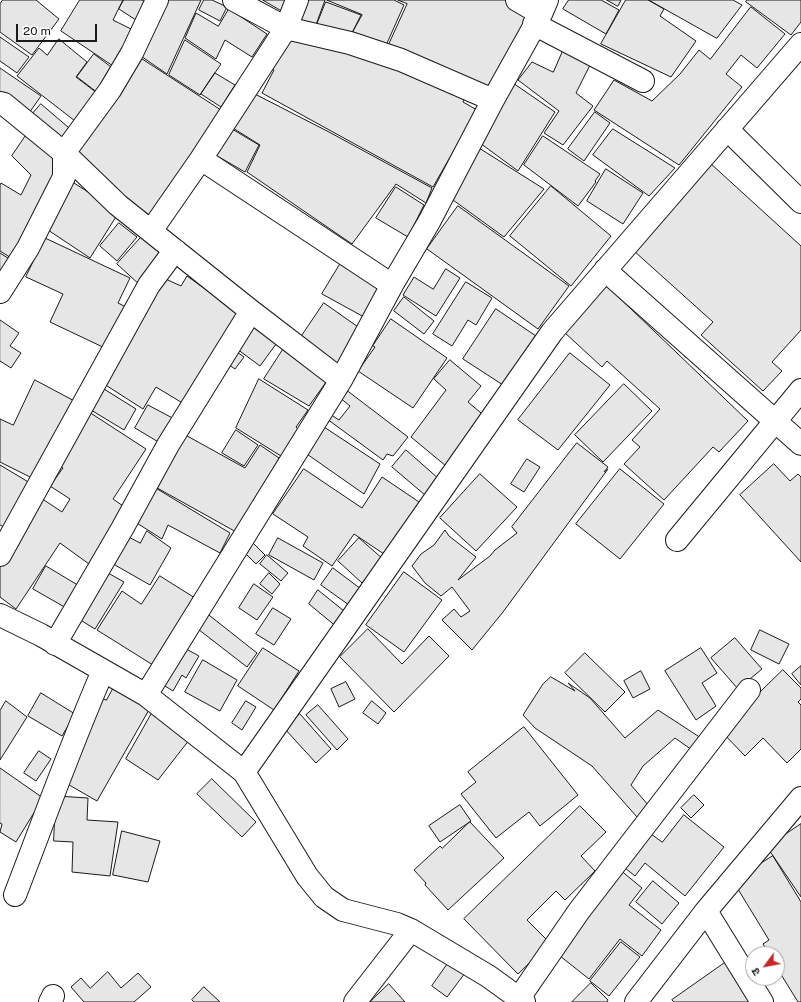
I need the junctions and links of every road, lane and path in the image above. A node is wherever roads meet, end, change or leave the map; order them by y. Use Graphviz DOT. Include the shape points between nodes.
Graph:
graph roads {
  1 [pos="157,0"];
  2 [pos="234,0"];
  3 [pos="297,0"];
  4 [pos="517,0"];
  5 [pos="541,13"];
  6 [pos="286,28"];
  7 [pos="801,44"];
  8 [pos="643,81"];
  9 [pos="493,100"];
  10 [pos="0,103"];
  11 [pos="727,129"];
  12 [pos="64,153"];
  13 [pos="201,158"];
  14 [pos="801,202"];
  15 [pos="151,231"];
  16 [pos="176,251"];
  17 [pos="605,270"];
  18 [pos="392,285"];
  19 [pos="0,292"];
  20 [pos="251,311"];
  21 [pos="341,380"];
  22 [pos="801,390"];
  23 [pos="775,422"];
  24 [pos="801,444"];
  25 [pos="677,540"];
  26 [pos="0,555"];
  27 [pos="0,615"];
  28 [pos="55,644"];
  29 [pos="103,670"];
  30 [pos="749,690"];
  31 [pos="146,695"];
  32 [pos="244,772"];
  33 [pos="801,798"];
  34 [pos="15,895"];
  35 [pos="706,911"];
  36 [pos="404,927"];
  37 [pos="522,1000"];
  38 [pos="355,1002"];
  39 [pos="636,1002"];
  40 [pos="762,1002"];
  1 -- 12 [label="street" via="110,90"];
  2 -- 6 [label="street"];
  3 -- 6 [label="street"];
  4 -- 5 [label="street"];
  5 -- 8 [label="street"];
  5 -- 9 [label="street"];
  6 -- 9 [label="street" via="350,43 401,60"];
  6 -- 13 [label="street"];
  7 -- 11 [label="street"];
  9 -- 18 [label="street" via="429,222"];
  10 -- 12 [label="street"];
  11 -- 14 [label="street"];
  11 -- 17 [label="street"];
  12 -- 15 [label="street" via="118,205"];
  12 -- 19 [label="street" via="64,177 28,248"];
  13 -- 15 [label="street"];
  13 -- 18 [label="street"];
  15 -- 16 [label="street"];
  16 -- 20 [label="street"];
  16 -- 26 [label="street" via="149,285"];
  17 -- 23 [label="street"];
  17 -- 32 [label="street" via="547,338"];
  18 -- 21 [label="street"];
  20 -- 21 [label="street"];
  20 -- 28 [label="street" via="168,445"];
  21 -- 31 [label="street"];
  22 -- 23 [label="street"];
  23 -- 24 [label="street"];
  23 -- 25 [label="street"];
  27 -- 28 [label="street"];
  28 -- 29 [label="street"];
  29 -- 31 [label="street"];
  29 -- 34 [label="street" via="76,733"];
  30 -- 37 [label="street" via="579,911"];
  31 -- 32 [label="street"];
  32 -- 36 [label="street" via="307,876 324,897 343,910"];
  33 -- 35 [label="street"];
  35 -- 39 [label="street"];
  35 -- 40 [label="street"];
  36 -- 37 [label="street" via="488,976"];
  36 -- 38 [label="street"];
}
